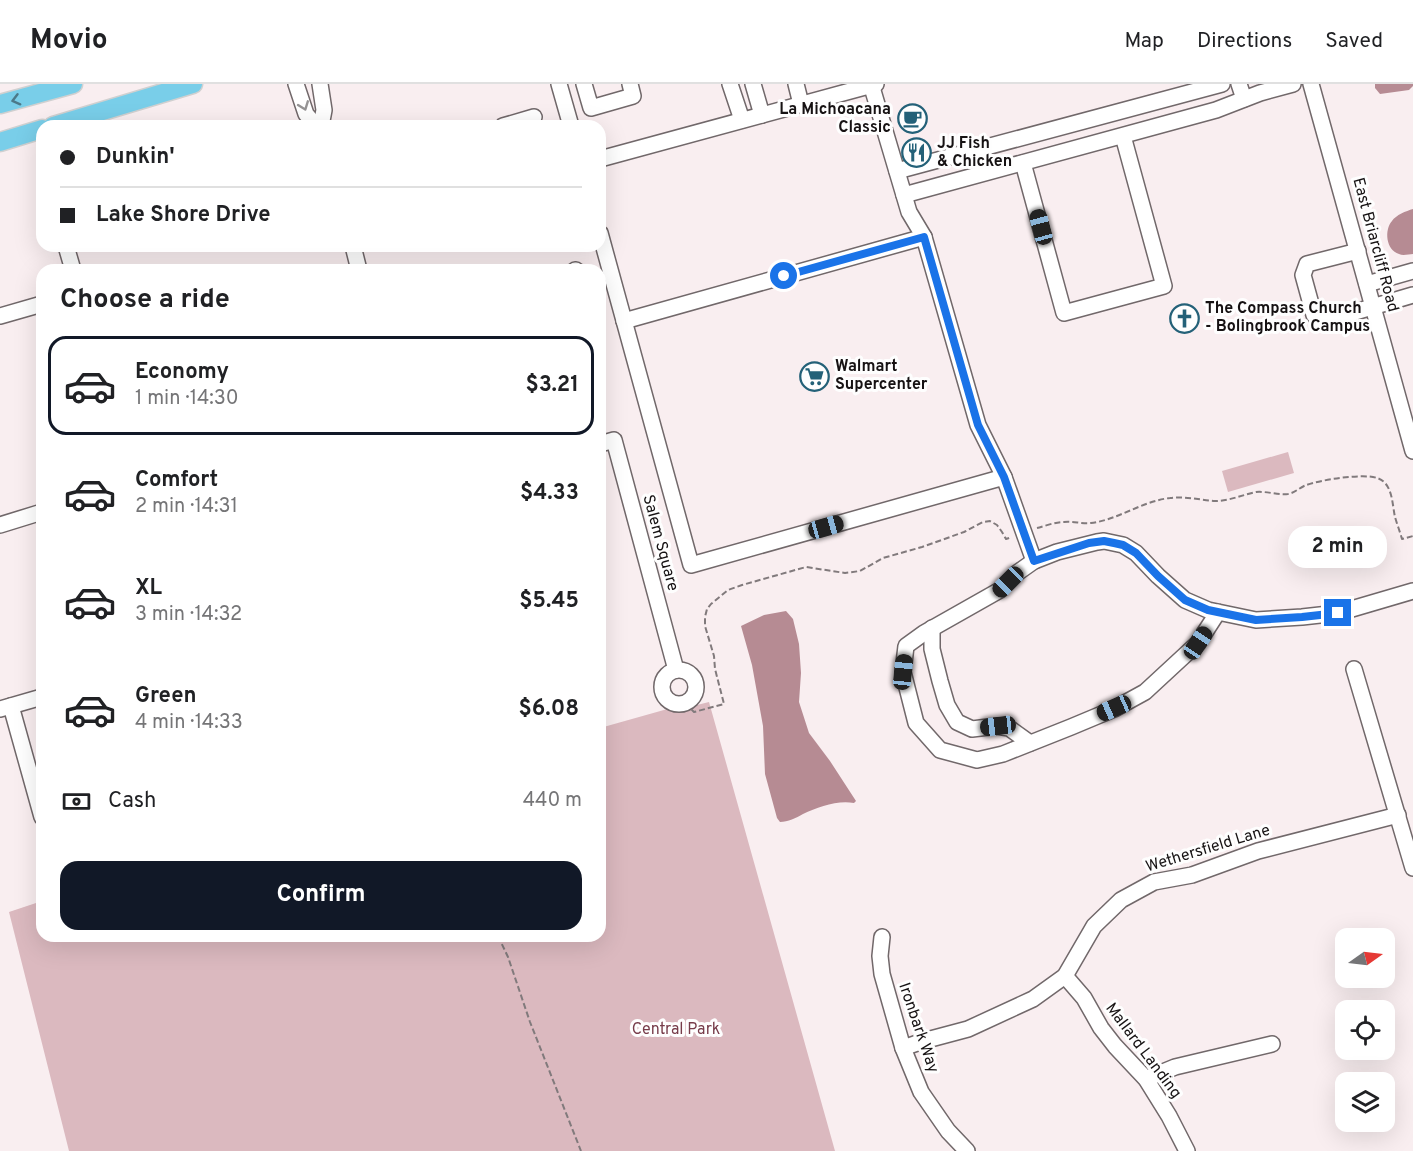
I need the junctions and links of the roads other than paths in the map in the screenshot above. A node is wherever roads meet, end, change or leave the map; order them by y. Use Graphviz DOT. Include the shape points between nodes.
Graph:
graph roads {
  1 [pos="73,84"];
  2 [pos="193,84"];
  3 [pos="296,84"];
  4 [pos="320,84"];
  5 [pos="559,84"];
  6 [pos="584,84"];
  7 [pos="630,84"];
  8 [pos="730,84"];
  9 [pos="753,84"];
  10 [pos="796,84"];
  11 [pos="873,84"];
  12 [pos="1222,84"];
  13 [pos="1239,84"];
  14 [pos="1293,84"];
  15 [pos="1311,84"];
  16 [pos="840,89"];
  17 [pos="1244,99"];
  18 [pos="0,104"];
  19 [pos="801,104"];
  20 [pos="762,115"];
  21 [pos="534,117"];
  22 [pos="72,120"];
  23 [pos="311,120"];
  24 [pos="322,120"];
  25 [pos="524,120"];
  26 [pos="569,120"];
  27 [pos="742,120"];
  28 [pos="36,131"];
  29 [pos="1122,136"];
  30 [pos="0,142"];
  31 [pos="606,157"];
  32 [pos="1023,163"];
  33 [pos="897,171"];
  34 [pos="904,195"];
  35 [pos="924,237"];
  36 [pos="1358,251"];
  37 [pos="605,252"];
  38 [pos="1413,271"];
  39 [pos="1367,284"];
  40 [pos="1413,295"];
  41 [pos="36,306"];
  42 [pos="1373,306"];
  43 [pos="0,316"];
  44 [pos="624,321"];
  45 [pos="606,442"];
  46 [pos="1413,451"];
  47 [pos="1004,477"];
  48 [pos="36,514"];
  49 [pos="0,525"];
  50 [pos="1034,561"];
  51 [pos="1413,591"];
  52 [pos="1218,612"];
  53 [pos="932,628"];
  54 [pos="1354,669"];
  55 [pos="676,670"];
  56 [pos="36,699"];
  57 [pos="5,707"];
  58 [pos="1030,744"];
  59 [pos="36,799"];
  60 [pos="1398,815"];
  61 [pos="1413,868"];
  62 [pos="882,937"];
  63 [pos="1065,976"];
  64 [pos="1272,1044"];
  65 [pos="903,1048"];
  66 [pos="1146,1079"];
  67 [pos="967,1151"];
  68 [pos="1187,1151"];
  1 -- 18 [label="main road, one-way"];
  2 -- 22 [label="main road"];
  3 -- 23 [label="street, one-way"];
  4 -- 24 [label="street"];
  5 -- 26 [label="street"];
  6 -- 7 [label="street" via="591,108 633,96"];
  8 -- 27 [label="street"];
  9 -- 20 [label="street"];
  10 -- 19 [label="street"];
  11 -- 16 [label="street"];
  11 -- 33 [label="street"];
  12 -- 33 [label="street"];
  13 -- 17 [label="street"];
  14 -- 17 [label="street"];
  15 -- 36 [label="street, East Briarcliff Road"];
  16 -- 19 [label="street"];
  17 -- 29 [label="street"];
  19 -- 20 [label="street"];
  20 -- 27 [label="street"];
  21 -- 25 [label="street"];
  27 -- 31 [label="street"];
  28 -- 30 [label="main road"];
  29 -- 32 [label="street"];
  29 -- 32 [label="street" via="1164,286 1121,298 1064,313"];
  32 -- 34 [label="street"];
  33 -- 34 [label="street"];
  34 -- 35 [label="street" via="909,213"];
  35 -- 44 [label="street"];
  35 -- 47 [label="street" via="978,425"];
  36 -- 39 [label="street, East Briarcliff Road"];
  36 -- 42 [label="street" via="1307,264 1303,275 1311,305 1320,320"];
  37 -- 44 [label="street"];
  38 -- 39 [label="street"];
  39 -- 42 [label="street, East Briarcliff Road"];
  40 -- 42 [label="street"];
  41 -- 43 [label="street"];
  42 -- 46 [label="street, East Briarcliff Road"];
  44 -- 47 [label="street" via="691,565"];
  45 -- 55 [label="street, Salem Square" via="614,440"];
  47 -- 50 [label="street"];
  48 -- 49 [label="street"];
  50 -- 52 [label="street" via="1089,543 1123,545 1185,600"];
  50 -- 53 [label="street" via="1000,590"];
  51 -- 52 [label="street" via="1320,615 1256,620"];
  52 -- 58 [label="street" via="1198,643 1145,692"];
  53 -- 58 [label="street" via="932,649 940,681 957,722 972,729 1009,728"];
  53 -- 58 [label="street" via="906,646 903,672 916,723 926,736 940,750 977,760"];
  54 -- 60 [label="street"];
  56 -- 57 [label="street"];
  57 -- 59 [label="street"];
  60 -- 61 [label="street"];
  60 -- 63 [label="street, Wethersfield Lane" via="1154,882 1121,900 1094,926"];
  62 -- 65 [label="street, Ironbark Way" via="882,974"];
  63 -- 65 [label="street, Wethersfield Lane" via="1005,1013 968,1029"];
  63 -- 66 [label="street, Mallard Landing" via="1114,1046"];
  64 -- 66 [label="street" via="1175,1067"];
  65 -- 67 [label="street, Ironbark Way" via="921,1092"];
  66 -- 68 [label="street, Mallard Landing"];
}
